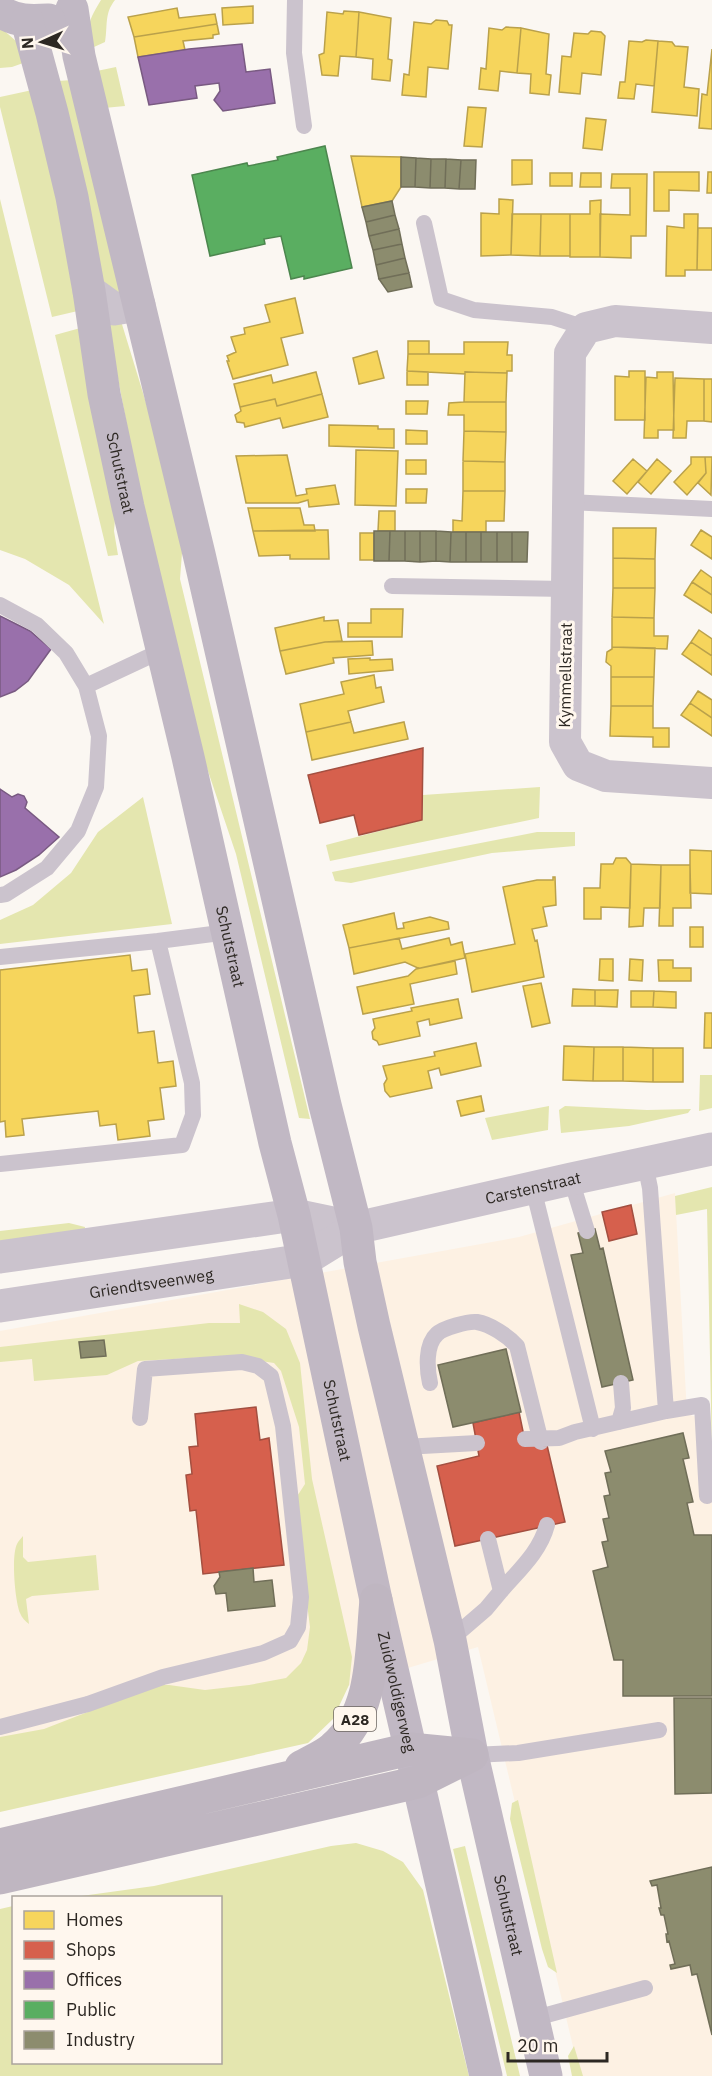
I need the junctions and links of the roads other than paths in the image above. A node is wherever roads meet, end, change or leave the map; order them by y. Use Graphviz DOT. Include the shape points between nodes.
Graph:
graph roads {
  1 [pos="295,0"];
  2 [pos="77,4"];
  3 [pos="14,16"];
  4 [pos="304,126"];
  5 [pos="424,224"];
  6 [pos="89,291"];
  7 [pos="139,305"];
  8 [pos="586,328"];
  9 [pos="712,328"];
  10 [pos="569,502"];
  11 [pos="712,509"];
  12 [pos="392,586"];
  13 [pos="566,589"];
  14 [pos="0,605"];
  15 [pos="163,650"];
  16 [pos="86,686"];
  17 [pos="712,783"];
  18 [pos="0,896"];
  19 [pos="228,932"];
  20 [pos="158,941"];
  21 [pos="0,957"];
  22 [pos="712,1149"];
  23 [pos="0,1164"];
  24 [pos="645,1164"];
  25 [pos="572,1179"];
  26 [pos="533,1188"];
  27 [pos="294,1215"];
  28 [pos="356,1228"];
  29 [pos="587,1231"];
  30 [pos="0,1257"];
  31 [pos="304,1260"];
  32 [pos="0,1305"];
  33 [pos="430,1383"];
  34 [pos="621,1383"];
  35 [pos="666,1412"];
  36 [pos="140,1418"];
  37 [pos="619,1422"];
  38 [pos="593,1429"];
  39 [pos="404,1447"];
  40 [pos="468,1448"];
  41 [pos="707,1496"];
  42 [pos="547,1525"];
  43 [pos="489,1539"];
  44 [pos="501,1591"];
  45 [pos="376,1600"];
  46 [pos="450,1640"];
  47 [pos="0,1727"];
  48 [pos="659,1730"];
  49 [pos="410,1749"];
  50 [pos="472,1755"];
  51 [pos="418,1782"];
  52 [pos="257,1785"];
  53 [pos="0,1845"];
  54 [pos="0,1878"];
  55 [pos="645,1988"];
  56 [pos="532,2019"];
  57 [pos="486,2076"];
  58 [pos="546,2076"];
  1 -- 4 [label="lane" via="294,53"];
  2 -- 3 [label="main road" via="51,20"];
  2 -- 7 [label="main road" via="79,56"];
  3 -- 6 [label="main road, Schutstraat" via="55,123"];
  5 -- 8 [label="lane" via="441,299 474,310 552,317"];
  6 -- 7 [label="street" via="114,309"];
  6 -- 15 [label="main road, Schutstraat" via="104,394"];
  7 -- 28 [label="main road"];
  8 -- 9 [label="street" via="615,321"];
  8 -- 10 [label="street, Kymmellstraat" via="570,353"];
  10 -- 11 [label="lane"];
  10 -- 13 [label="street, Kymmellstraat"];
  12 -- 13 [label="lane"];
  13 -- 17 [label="street, Kymmellstraat" via="565,742 578,765 606,776"];
  14 -- 16 [label="lane" via="37,625 66,653"];
  15 -- 16 [label="lane"];
  15 -- 19 [label="main road, Schutstraat"];
  16 -- 18 [label="lane" via="99,736 96,787 78,831 47,868"];
  19 -- 20 [label="lane"];
  19 -- 27 [label="main road, Schutstraat"];
  20 -- 21 [label="lane"];
  20 -- 23 [label="lane" via="192,1083 193,1115 183,1145"];
  22 -- 24 [label="street, Carstenstraat"];
  24 -- 25 [label="street, Carstenstraat"];
  24 -- 35 [label="lane"];
  25 -- 26 [label="street, Carstenstraat"];
  25 -- 29 [label="lane"];
  26 -- 28 [label="street, Carstenstraat"];
  26 -- 38 [label="lane"];
  27 -- 28 [label="street"];
  27 -- 30 [label="street"];
  27 -- 31 [label="main road, Schutstraat"];
  28 -- 31 [label="street"];
  28 -- 39 [label="main road" via="374,1326"];
  31 -- 32 [label="street, Griendtsveenweg"];
  31 -- 45 [label="main road, Schutstraat"];
  33 -- 38 [label="lane" via="428,1358 436,1334 447,1327 477,1322 507,1335 517,1346 535,1440"];
  34 -- 37 [label="lane" via="623,1408"];
  35 -- 37 [label="lane"];
  35 -- 41 [label="lane" via="702,1405"];
  36 -- 47 [label="lane" via="146,1370 242,1362 258,1366 271,1376 284,1426 301,1597 298,1627 290,1641 263,1653 163,1677 88,1704"];
  37 -- 38 [label="lane"];
  39 -- 40 [label="lane"];
  39 -- 46 [label="main road"];
  42 -- 44 [label="lane" via="537,1548"];
  43 -- 44 [label="lane"];
  44 -- 46 [label="lane" via="486,1610"];
  45 -- 49 [label="main road, Zuidwoldigerweg"];
  45 -- 52 [label="highway, A28" via="366,1695 351,1729 333,1749"];
  46 -- 50 [label="main road"];
  48 -- 50 [label="lane" via="518,1753"];
  49 -- 50 [label="highway"];
  49 -- 51 [label="main road, Zuidwoldigerweg"];
  49 -- 52 [label="highway, A28"];
  50 -- 51 [label="highway"];
  50 -- 56 [label="main road, Schutstraat"];
  51 -- 54 [label="highway"];
  51 -- 57 [label="main road"];
  52 -- 53 [label="highway, A28"];
  55 -- 56 [label="lane"];
  56 -- 58 [label="main road, Schutstraat"];
}
